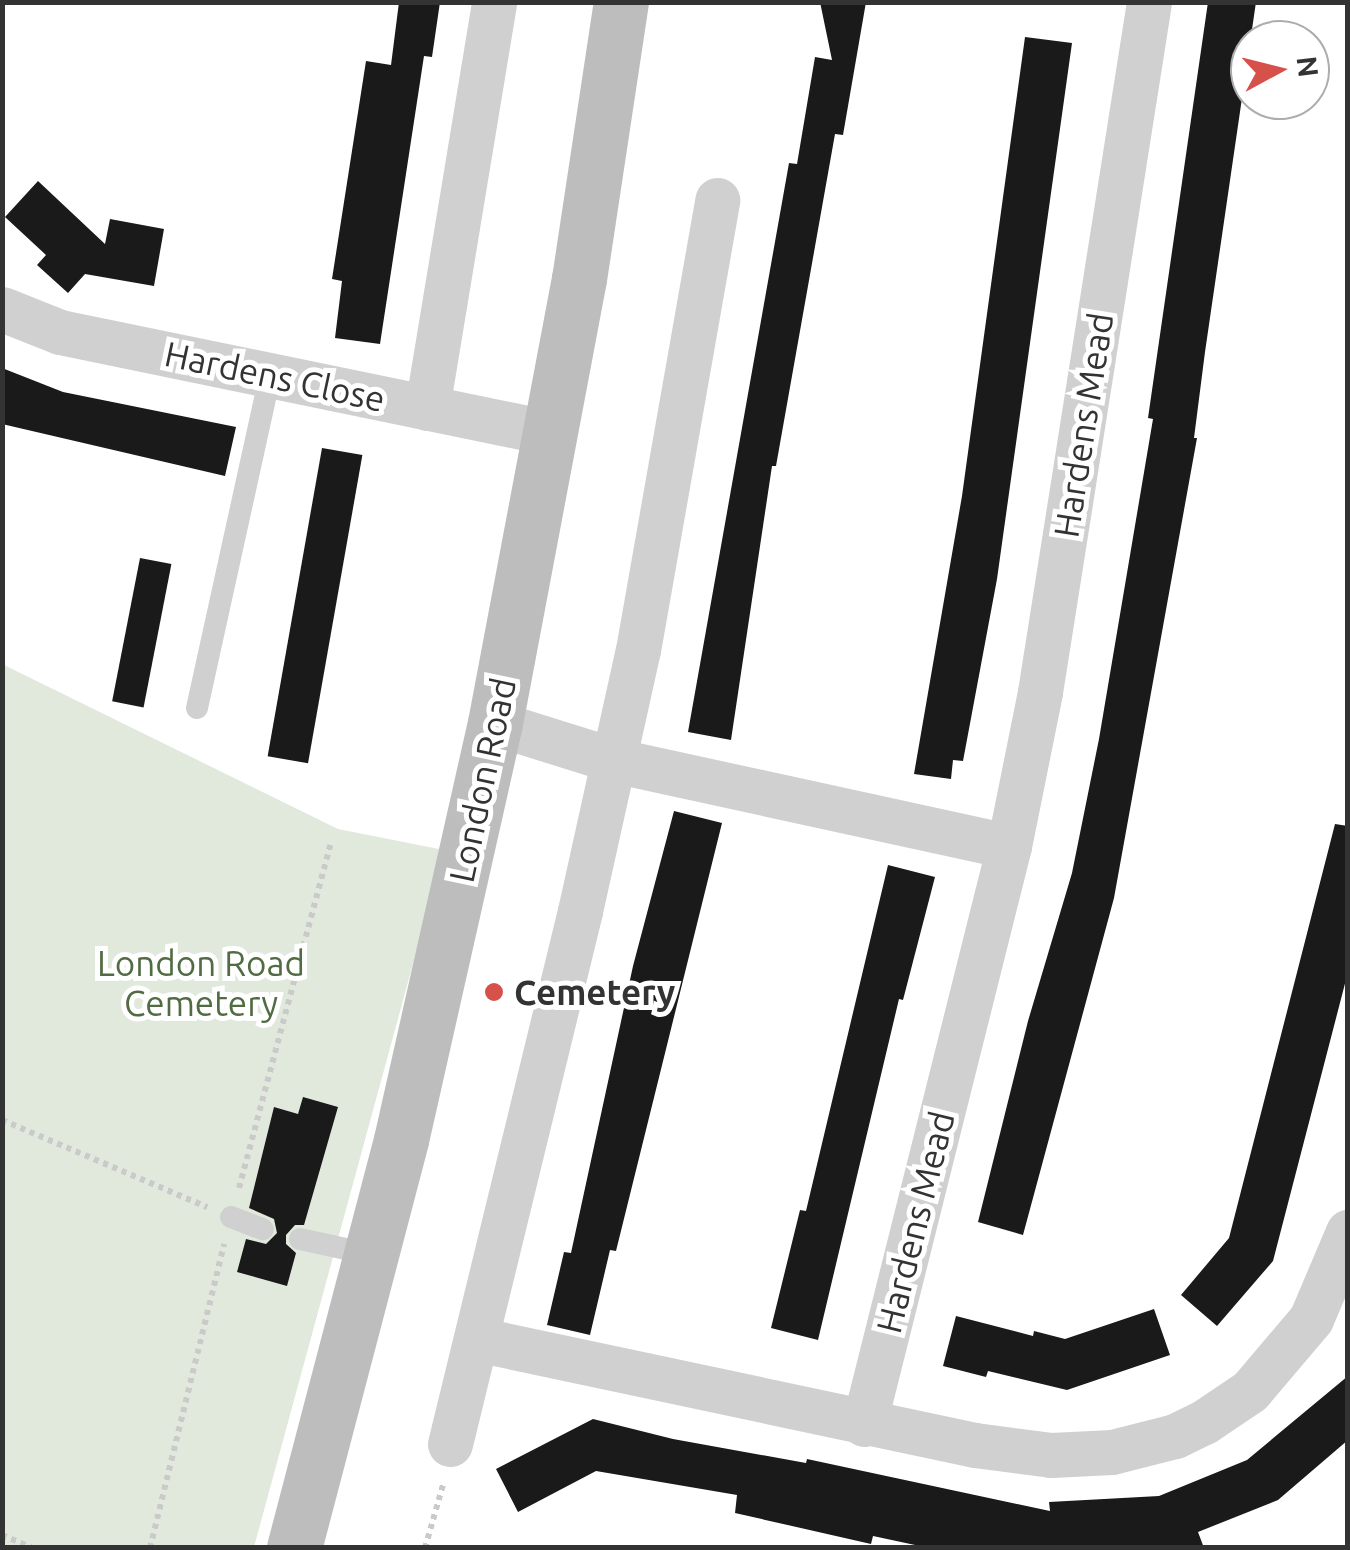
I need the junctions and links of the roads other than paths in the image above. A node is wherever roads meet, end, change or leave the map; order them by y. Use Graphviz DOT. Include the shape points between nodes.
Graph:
graph roads {
  1 [pos="494,2"];
  2 [pos="621,2"];
  3 [pos="1150,2"];
  4 [pos="717,200"];
  5 [pos="2,309"];
  6 [pos="270,375"];
  7 [pos="427,408"];
  8 [pos="551,433"];
  9 [pos="197,708"];
  10 [pos="495,723"];
  11 [pos="613,760"];
  12 [pos="1009,846"];
  13 [pos="231,1217"];
  14 [pos="263,1229"];
  15 [pos="1348,1232"];
  16 [pos="300,1238"];
  17 [pos="373,1255"];
  18 [pos="476,1339"];
  19 [pos="864,1424"];
  20 [pos="450,1444"];
  21 [pos="294,1548"];
  1 -- 7 [label="street"];
  2 -- 8 [label="street, London Road"];
  3 -- 12 [label="street, Hardens Mead" via="1040,692"];
  4 -- 11 [label="street"];
  5 -- 6 [label="street, Hardens Close" via="60,332"];
  6 -- 7 [label="street, Hardens Close"];
  6 -- 9 [label="lane"];
  7 -- 8 [label="street, Hardens Close"];
  8 -- 10 [label="street, London Road"];
  10 -- 11 [label="street"];
  10 -- 17 [label="street, London Road"];
  11 -- 12 [label="street"];
  11 -- 18 [label="street"];
  12 -- 19 [label="street, Hardens Mead"];
  13 -- 14 [label="lane"];
  15 -- 19 [label="street" via="1325,1292 1292,1344 1228,1408 1175,1436 1112,1452 1050,1455"];
  16 -- 17 [label="lane"];
  17 -- 21 [label="street, London Road"];
  18 -- 19 [label="street"];
  18 -- 20 [label="street"];
}
